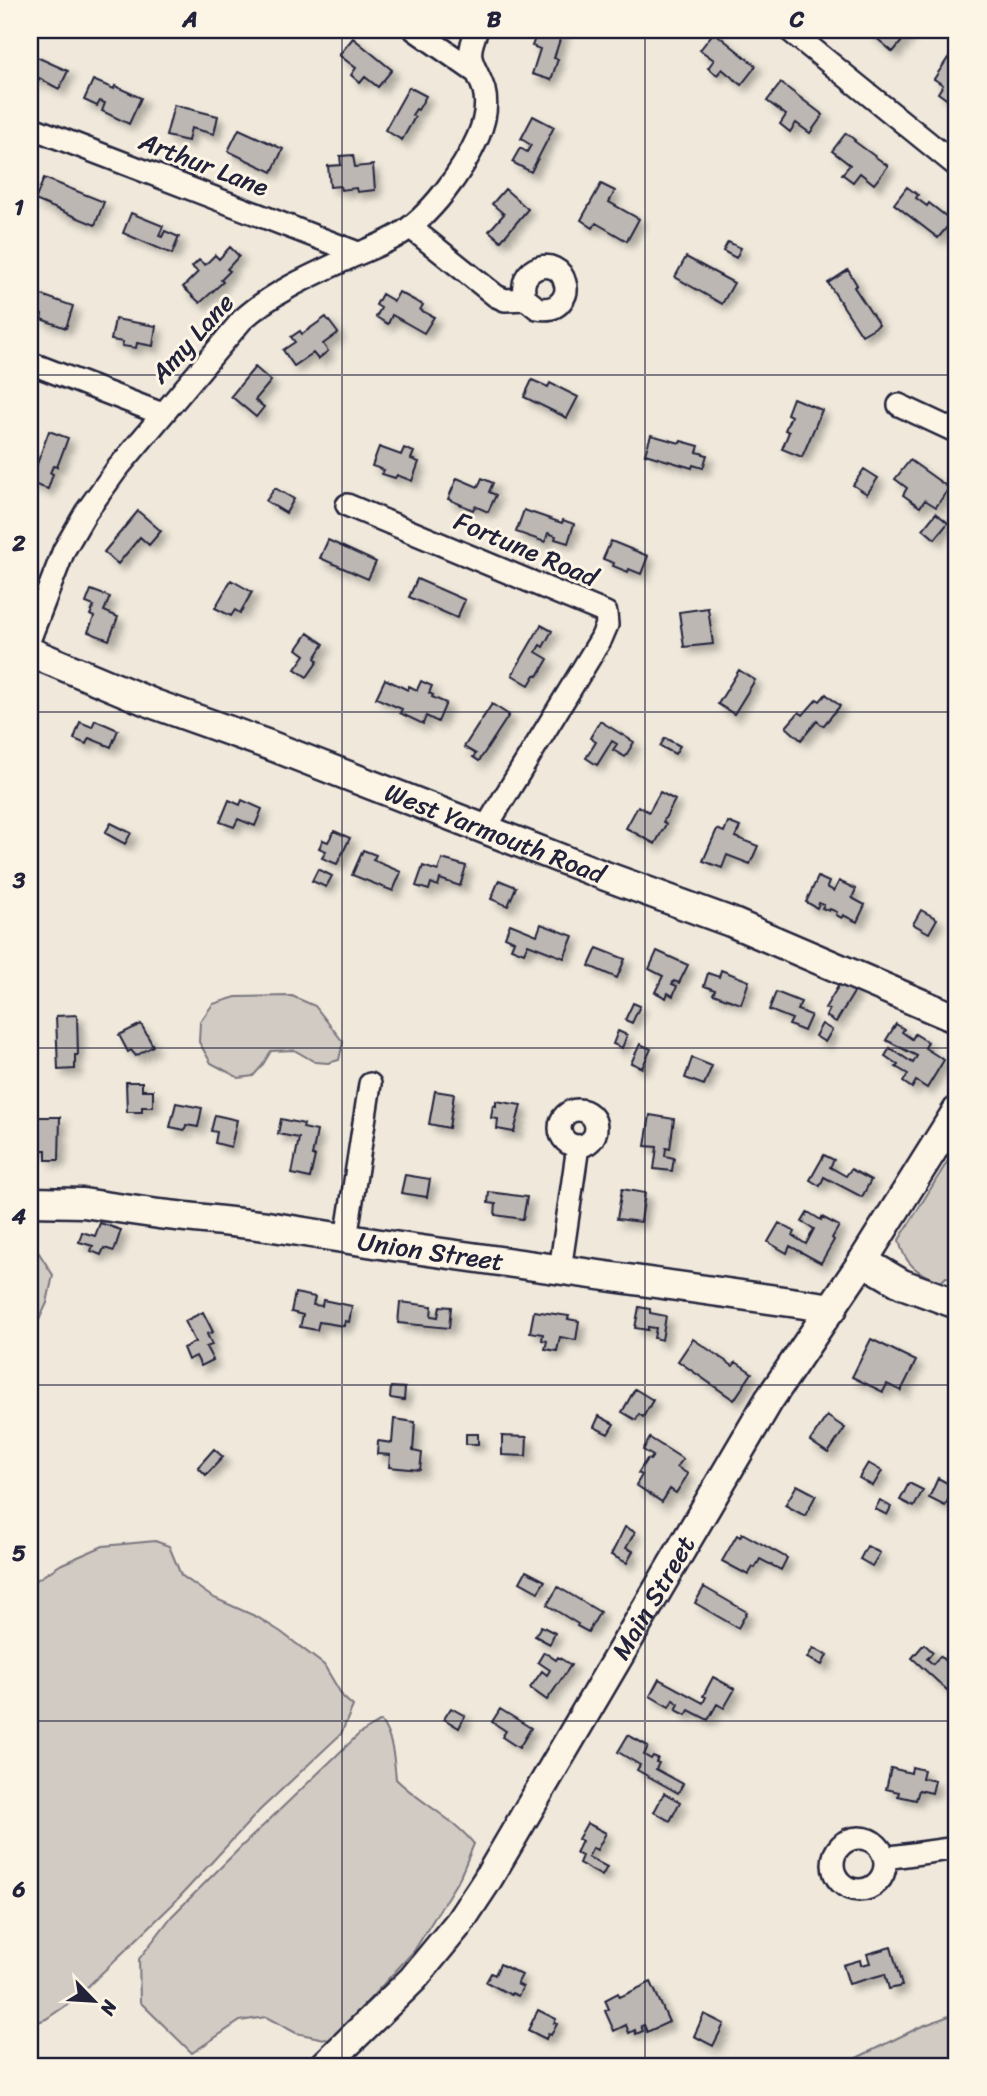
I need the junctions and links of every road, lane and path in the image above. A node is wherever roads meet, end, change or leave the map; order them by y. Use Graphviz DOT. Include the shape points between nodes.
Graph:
graph roads {
  1 [pos="415,30"];
  2 [pos="477,30"];
  3 [pos="789,30"];
  4 [pos="474,71"];
  5 [pos="30,127"];
  6 [pos="957,166"];
  7 [pos="410,227"];
  8 [pos="358,253"];
  9 [pos="526,299"];
  10 [pos="30,363"];
  11 [pos="899,405"];
  12 [pos="162,414"];
  13 [pos="957,432"];
  14 [pos="347,505"];
  15 [pos="30,638"];
  16 [pos="30,652"];
  17 [pos="485,829"];
  18 [pos="957,1019"];
  19 [pos="370,1084"];
  20 [pos="957,1111"];
  21 [pos="578,1146"];
  22 [pos="30,1202"];
  23 [pos="346,1239"];
  24 [pos="863,1261"];
  25 [pos="560,1270"];
  26 [pos="957,1304"];
  27 [pos="833,1308"];
  28 [pos="957,1849"];
  29 [pos="884,1858"];
  30 [pos="324,2066"];
  1 -- 4 [label="street"];
  2 -- 4 [label="street, Amy Lane" via="470,50"];
  3 -- 6 [label="street"];
  4 -- 7 [label="street, Amy Lane" via="485,99 478,137 447,187"];
  5 -- 8 [label="street, Arthur Lane"];
  7 -- 8 [label="street, Amy Lane"];
  7 -- 9 [label="street" via="496,296"];
  8 -- 12 [label="street, Amy Lane" via="254,308"];
  10 -- 12 [label="street"];
  11 -- 13 [label="street"];
  12 -- 15 [label="street, Amy Lane" via="75,529"];
  14 -- 17 [label="street, Fortune Road" via="606,613 601,639"];
  16 -- 17 [label="main road, West Yarmouth Road" via="154,704"];
  17 -- 18 [label="main road, West Yarmouth Road" via="731,922"];
  19 -- 23 [label="street"];
  20 -- 24 [label="main road, Main Street"];
  21 -- 25 [label="street"];
  22 -- 23 [label="main road, Union Street" via="83,1203"];
  23 -- 25 [label="main road, Union Street"];
  24 -- 26 [label="main road" via="902,1284"];
  24 -- 27 [label="main road, Main Street"];
  25 -- 27 [label="main road, Union Street"];
  27 -- 30 [label="main road, Main Street" via="769,1400 511,1841 458,1923 413,1979"];
  28 -- 29 [label="street"];
}
